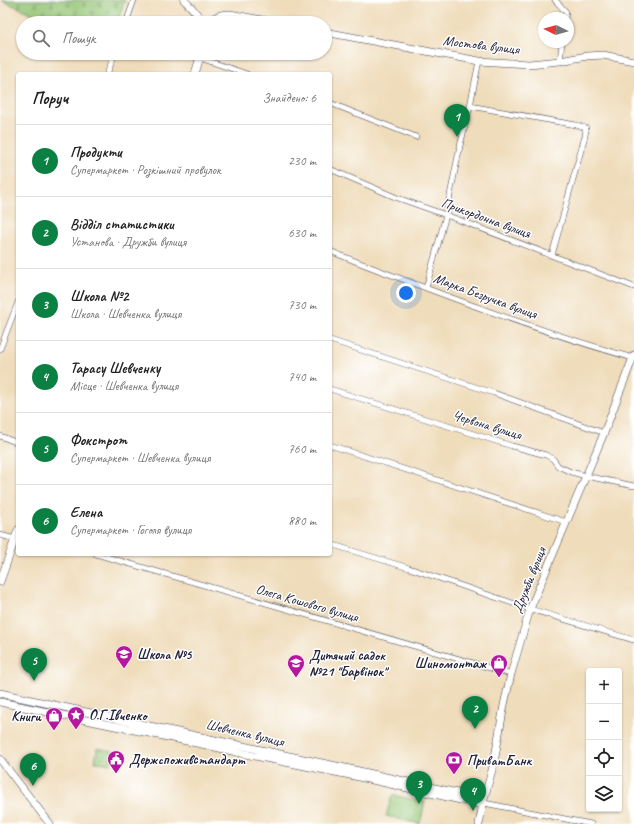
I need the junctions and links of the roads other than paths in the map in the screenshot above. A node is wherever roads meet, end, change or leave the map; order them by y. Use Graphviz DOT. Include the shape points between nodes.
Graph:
graph roads {
  1 [pos="134,0"];
  2 [pos="184,0"];
  3 [pos="555,0"];
  4 [pos="566,12"];
  5 [pos="128,16"];
  6 [pos="198,16"];
  7 [pos="214,16"];
  8 [pos="241,16"];
  9 [pos="332,33"];
  10 [pos="561,48"];
  11 [pos="112,60"];
  12 [pos="199,60"];
  13 [pos="213,60"];
  14 [pos="479,61"];
  15 [pos="560,61"];
  16 [pos="634,61"];
  17 [pos="108,72"];
  18 [pos="196,72"];
  19 [pos="242,72"];
  20 [pos="332,104"];
  21 [pos="470,106"];
  22 [pos="416,137"];
  23 [pos="332,170"];
  24 [pos="446,215"];
  25 [pos="332,252"];
  26 [pos="552,255"];
  27 [pos="634,287"];
  28 [pos="426,288"];
  29 [pos="16,307"];
  30 [pos="332,341"];
  31 [pos="0,349"];
  32 [pos="633,357"];
  33 [pos="332,390"];
  34 [pos="604,433"];
  35 [pos="0,436"];
  36 [pos="16,442"];
  37 [pos="332,446"];
  38 [pos="586,476"];
  39 [pos="634,486"];
  40 [pos="566,522"];
  41 [pos="0,535"];
  42 [pos="16,536"];
  43 [pos="15,539"];
  44 [pos="332,545"];
  45 [pos="103,556"];
  46 [pos="0,582"];
  47 [pos="530,609"];
  48 [pos="634,640"];
  49 [pos="511,674"];
  50 [pos="0,693"];
  51 [pos="0,702"];
  52 [pos="151,730"];
  53 [pos="0,760"];
  54 [pos="484,802"];
  55 [pos="50,824"];
  56 [pos="479,824"];
  57 [pos="591,824"];
  1 -- 5 [label="street"];
  2 -- 6 [label="street"];
  3 -- 4 [label="street"];
  7 -- 8 [label="street"];
  9 -- 14 [label="street, Мостова вулиця"];
  10 -- 15 [label="street"];
  11 -- 17 [label="street"];
  12 -- 18 [label="street"];
  13 -- 19 [label="street"];
  14 -- 15 [label="street, Мостова вулиця" via="530,64"];
  14 -- 21 [label="street"];
  15 -- 16 [label="street, Мостова вулиця" via="603,55"];
  20 -- 22 [label="street"];
  21 -- 24 [label="street"];
  21 -- 26 [label="street" via="586,128"];
  23 -- 24 [label="street, Прикордонна вулиця" via="395,197"];
  24 -- 26 [label="street, Прикордонна вулиця"];
  24 -- 28 [label="street"];
  25 -- 28 [label="street, Марка Безручка вулиця"];
  26 -- 27 [label="street, Прикордонна вулиця"];
  28 -- 32 [label="street, Марка Безручка вулиця" via="538,329"];
  29 -- 31 [label="street"];
  30 -- 34 [label="street" via="494,393"];
  32 -- 34 [label="street, Дружби вулиця"];
  33 -- 38 [label="street, Червона вулиця" via="546,455 558,466"];
  34 -- 38 [label="street, Дружби вулиця"];
  35 -- 36 [label="street"];
  37 -- 40 [label="street"];
  38 -- 39 [label="street, Червона вулиця"];
  38 -- 40 [label="street, Дружби вулиця"];
  40 -- 47 [label="street, Дружби вулиця"];
  41 -- 43 [label="street"];
  42 -- 43 [label="street"];
  43 -- 46 [label="street"];
  44 -- 47 [label="street"];
  45 -- 49 [label="street, Олега Кошового вулиця"];
  47 -- 48 [label="street"];
  47 -- 49 [label="street, Дружби вулиця"];
  49 -- 54 [label="street, Дружби вулиця"];
  50 -- 52 [label="street, Шевченка вулиця"];
  51 -- 52 [label="street, Шевченка вулиця"];
  52 -- 54 [label="street, Шевченка вулиця" via="250,755 350,768"];
  53 -- 55 [label="street"];
  54 -- 56 [label="street, Дружби вулиця"];
  54 -- 57 [label="street, Шевченка вулиця"];
}
